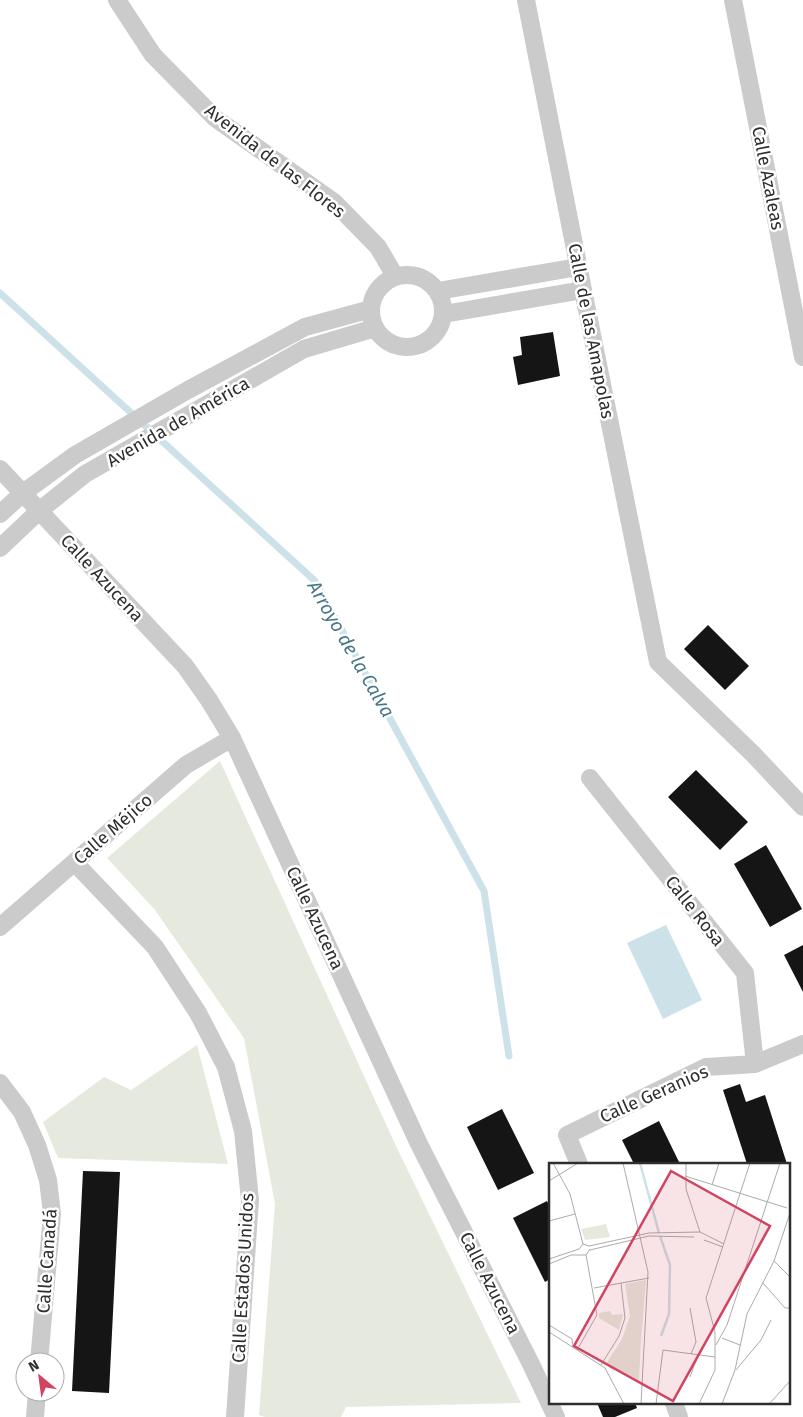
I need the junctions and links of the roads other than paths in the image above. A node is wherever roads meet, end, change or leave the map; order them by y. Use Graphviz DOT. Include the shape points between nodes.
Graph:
graph roads {
  1 [pos="116,0"];
  2 [pos="526,0"];
  3 [pos="733,0"];
  4 [pos="578,267"];
  5 [pos="395,276"];
  6 [pos="582,290"];
  7 [pos="438,291"];
  8 [pos="371,309"];
  9 [pos="444,314"];
  10 [pos="375,328"];
  11 [pos="803,357"];
  12 [pos="0,469"];
  13 [pos="23,493"];
  14 [pos="39,511"];
  15 [pos="0,514"];
  16 [pos="0,548"];
  17 [pos="232,738"];
  18 [pos="590,778"];
  19 [pos="803,807"];
  20 [pos="75,863"];
  21 [pos="0,927"];
  22 [pos="803,1044"];
  23 [pos="755,1064"];
  24 [pos="0,1083"];
  25 [pos="579,1163"];
  26 [pos="41,1352"];
  27 [pos="36,1402"];
  28 [pos="549,1402"];
  29 [pos="550,1404"];
  30 [pos="674,1404"];
  31 [pos="35,1417"];
  32 [pos="235,1417"];
  33 [pos="556,1417"];
  34 [pos="679,1417"];
  1 -- 5 [label="street, Avenida de las Flores" via="153,55 215,118 334,202 378,247"];
  2 -- 4 [label="street, Calle de las Amapolas"];
  3 -- 11 [label="street, Calle Azaleas"];
  4 -- 6 [label="street, Calle de las Amapolas"];
  4 -- 7 [label="street"];
  5 -- 7 [label="street" via="420,276"];
  5 -- 8 [label="street" via="378,289"];
  6 -- 9 [label="street"];
  6 -- 19 [label="street, Calle de las Amapolas" via="658,662"];
  7 -- 9 [label="street"];
  8 -- 10 [label="street"];
  8 -- 13 [label="street, Avenida de América" via="305,327 75,455"];
  9 -- 10 [label="street" via="434,336 413,347 390,343"];
  10 -- 14 [label="street, Avenida de América" via="304,349 85,474"];
  12 -- 13 [label="street, Calle Azucena"];
  13 -- 14 [label="street, Calle Azucena"];
  13 -- 15 [label="street, Avenida de América"];
  14 -- 16 [label="street, Avenida de América"];
  14 -- 17 [label="street, Calle Azucena" via="185,666"];
  17 -- 20 [label="street, Calle Méjico" via="186,765"];
  17 -- 28 [label="street, Calle Azucena" via="419,1144"];
  18 -- 23 [label="street, Calle Rosa" via="745,973"];
  20 -- 21 [label="street, Calle Méjico"];
  20 -- 32 [label="street, Calle Estados Unidos" via="155,947 198,1013 226,1067 243,1131 250,1200"];
  22 -- 23 [label="street, Calle Geranios"];
  23 -- 25 [label="street, Calle Geranios" via="706,1067 567,1135"];
  24 -- 26 [label="street, Calle Canadá" via="22,1112 48,1180 52,1214"];
  27 -- 31 [label="street"];
  29 -- 33 [label="street, Calle Azucena"];
  30 -- 34 [label="street"];
}
